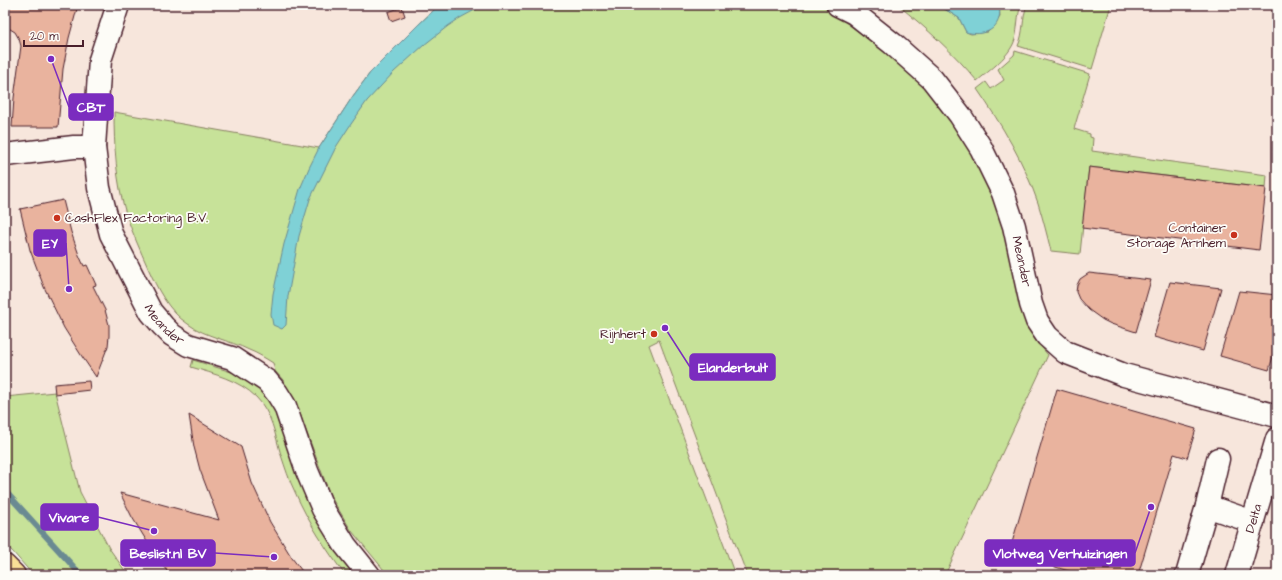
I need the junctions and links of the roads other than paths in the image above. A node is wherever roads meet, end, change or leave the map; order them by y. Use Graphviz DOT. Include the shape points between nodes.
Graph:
graph roads {
  1 [pos="118,5"];
  2 [pos="838,5"];
  3 [pos="94,147"];
  4 [pos="5,155"];
  5 [pos="1277,416"];
  6 [pos="1277,439"];
  7 [pos="1218,458"];
  8 [pos="1207,506"];
  9 [pos="1253,522"];
  10 [pos="5,566"];
  11 [pos="14,575"];
  12 [pos="369,575"];
  13 [pos="1187,575"];
  14 [pos="1237,575"];
  1 -- 3 [label="street, Meander" via="100,60"];
  2 -- 5 [label="street, Meander" via="854,13 932,79 981,148 1003,194 1014,226 1031,304 1037,321 1047,336 1065,352 1124,375"];
  3 -- 4 [label="street"];
  3 -- 12 [label="street, Meander" via="99,188 112,234 151,312 172,335 188,345 232,358 272,387 285,406 323,509 345,545"];
  6 -- 9 [label="street, Delta"];
  7 -- 8 [label="street"];
  8 -- 9 [label="street"];
  8 -- 13 [label="street"];
  9 -- 14 [label="street, Delta"];
  10 -- 11 [label="highway"];
}
